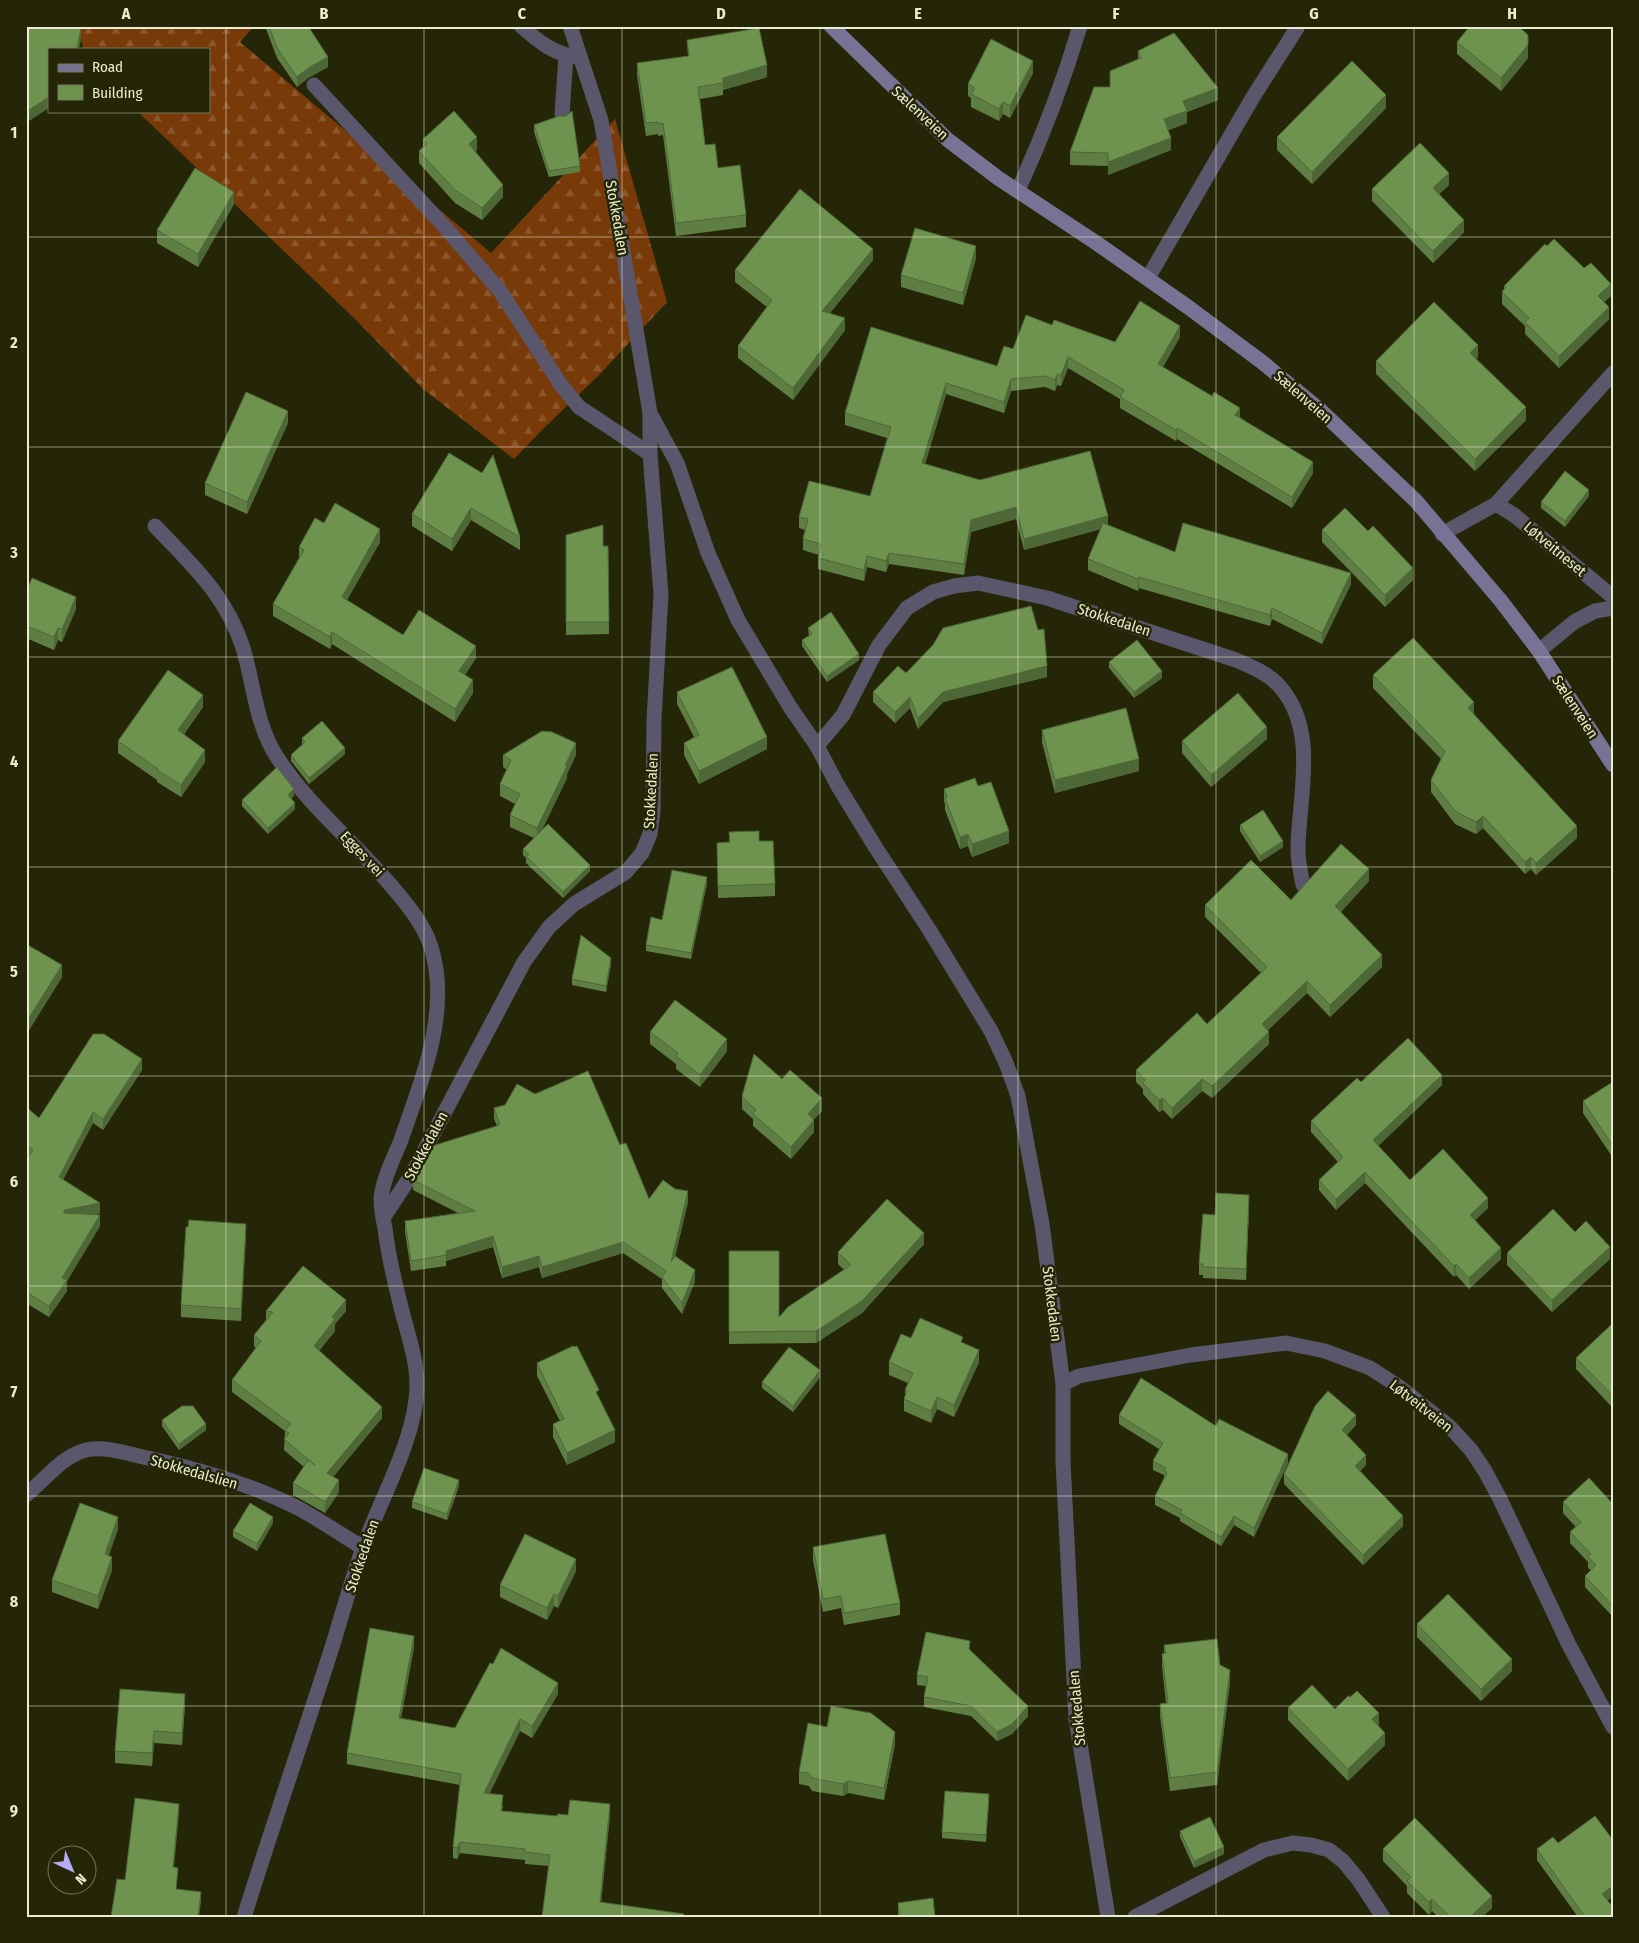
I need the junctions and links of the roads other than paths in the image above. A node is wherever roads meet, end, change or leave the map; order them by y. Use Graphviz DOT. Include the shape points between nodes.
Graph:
graph roads {
  1 [pos="521,26"];
  2 [pos="570,26"];
  3 [pos="831,26"];
  4 [pos="1080,26"];
  5 [pos="1297,28"];
  6 [pos="573,57"];
  7 [pos="314,85"];
  8 [pos="562,114"];
  9 [pos="1018,190"];
  10 [pos="1148,278"];
  11 [pos="1613,373"];
  12 [pos="650,412"];
  13 [pos="650,454"];
  14 [pos="1496,504"];
  15 [pos="154,526"];
  16 [pos="1442,534"];
  17 [pos="1613,597"];
  18 [pos="1613,608"];
  19 [pos="1539,651"];
  20 [pos="817,746"];
  21 [pos="1613,765"];
  22 [pos="1303,885"];
  23 [pos="383,1218"];
  24 [pos="1063,1384"];
  25 [pos="26,1496"];
  26 [pos="363,1548"];
  27 [pos="1613,1727"];
  28 [pos="244,1917"];
  29 [pos="1108,1917"];
  30 [pos="1135,1917"];
  31 [pos="1384,1917"];
  1 -- 6 [label="street" via="550,50"];
  2 -- 6 [label="street, Stokkedalen"];
  3 -- 9 [label="street, Sælenveien" via="948,140"];
  4 -- 9 [label="street" via="1041,141"];
  5 -- 10 [label="street"];
  6 -- 8 [label="street"];
  6 -- 12 [label="street, Stokkedalen" via="600,120"];
  7 -- 13 [label="street" via="444,225 500,291 579,407"];
  9 -- 10 [label="street, Sælenveien"];
  10 -- 16 [label="street, Sælenveien" via="1262,362 1320,410 1416,501"];
  11 -- 14 [label="street"];
  12 -- 13 [label="street, Stokkedalen"];
  12 -- 20 [label="street, Stokkedalen" via="677,463 708,552 738,620"];
  13 -- 23 [label="street, Stokkedalen" via="661,594 650,834 642,853 626,872 574,904 549,927 524,962 412,1174"];
  14 -- 16 [label="street"];
  14 -- 17 [label="street, Løtveitneset" via="1514,515"];
  15 -- 23 [label="street, Egges vei" via="213,588 229,613 243,648 265,736 278,758 310,798 408,905 429,942 436,966 438,1001 434,1034 423,1075 386,1178 381,1198"];
  16 -- 19 [label="street, Sælenveien" via="1501,601"];
  18 -- 19 [label="street" via="1595,611 1574,622"];
  19 -- 21 [label="street, Sælenveien"];
  20 -- 22 [label="street, Stokkedalen" via="843,715 879,645 907,608 934,592 978,583 1047,598 1236,660 1262,672 1281,688 1295,712 1304,749 1298,853"];
  20 -- 24 [label="street, Stokkedalen" via="838,786 986,1022 1006,1063 1018,1096 1042,1224"];
  23 -- 26 [label="street, Stokkedalen" via="388,1253 414,1356 417,1386 402,1451"];
  24 -- 27 [label="street, Løtveitveien" via="1079,1376 1191,1355 1286,1343 1325,1351 1370,1368 1426,1406 1471,1450 1500,1499"];
  24 -- 29 [label="street, Stokkedalen" via="1063,1462 1076,1719"];
  25 -- 26 [label="street, Stokkedalslien" via="70,1457 95,1448 111,1450 171,1463 276,1498"];
  26 -- 28 [label="street, Stokkedalen"];
  30 -- 31 [label="street" via="1264,1850 1292,1843 1329,1850 1343,1861"];
}
